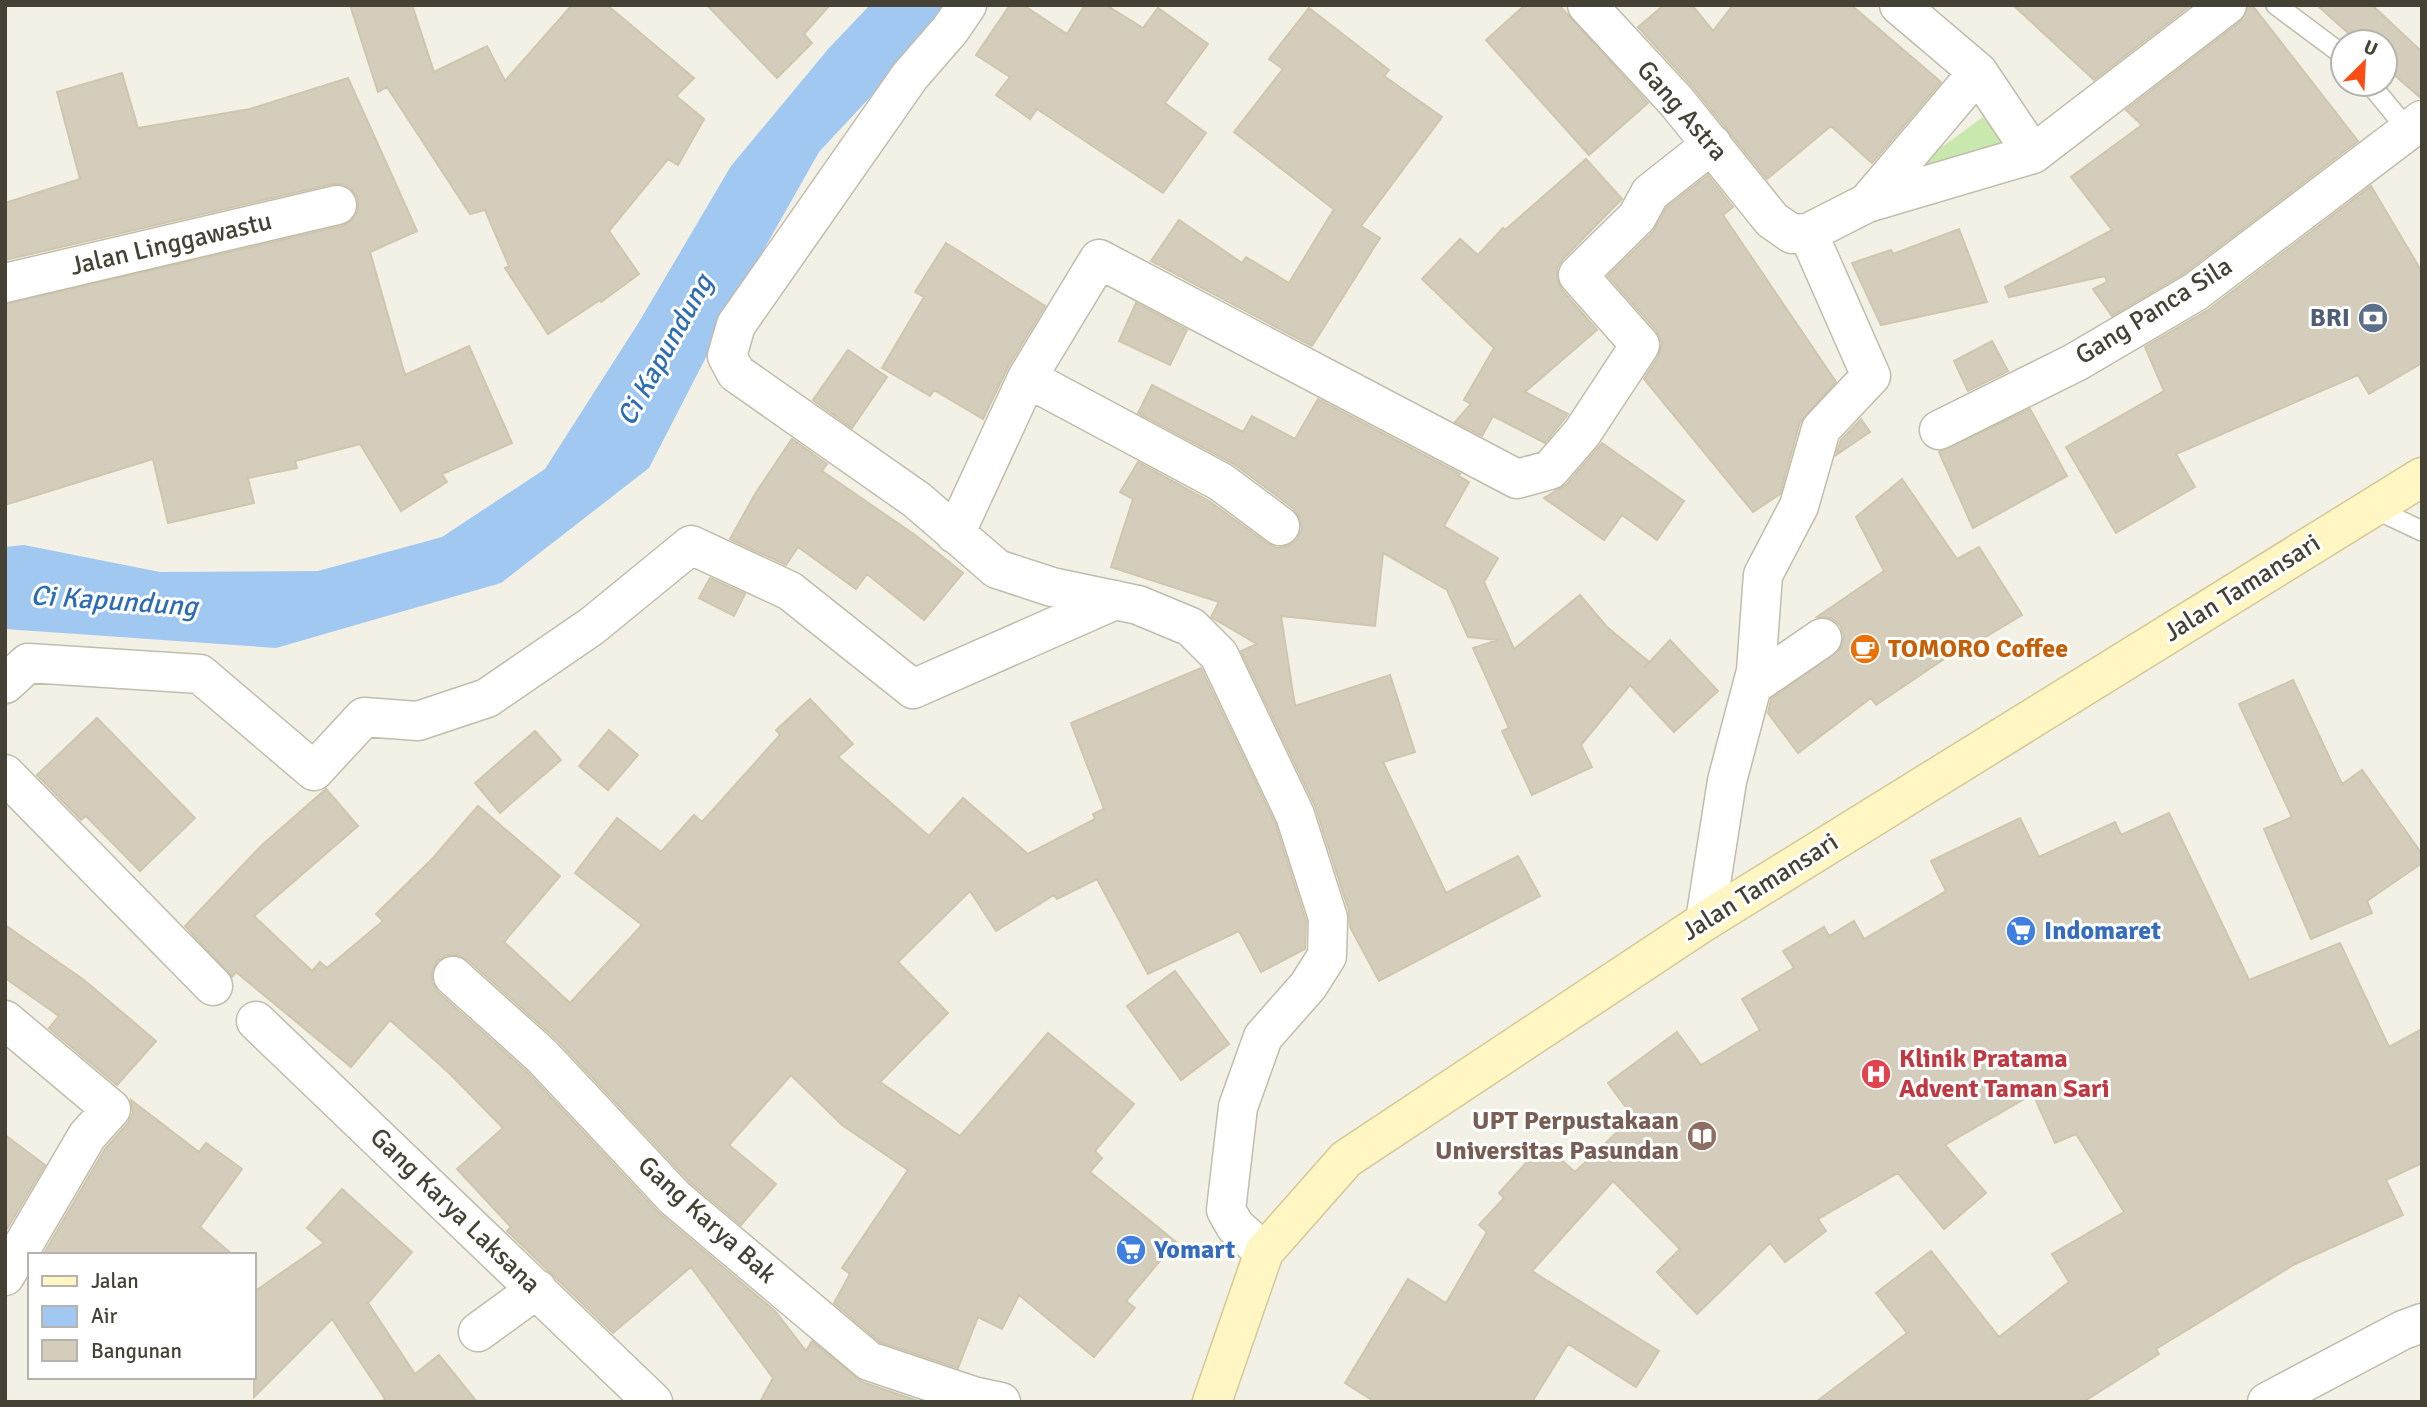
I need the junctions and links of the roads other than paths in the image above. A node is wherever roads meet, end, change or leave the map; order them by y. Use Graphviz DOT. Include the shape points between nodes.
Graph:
graph roads {
  1 [pos="967,5"];
  2 [pos="1587,5"];
  3 [pos="1899,5"];
  4 [pos="2227,5"];
  5 [pos="2276,5"];
  6 [pos="2329,45"];
  7 [pos="1978,72"];
  8 [pos="2385,98"];
  9 [pos="2415,125"];
  10 [pos="1712,144"];
  11 [pos="2033,155"];
  12 [pos="1867,203"];
  13 [pos="337,205"];
  14 [pos="1808,233"];
  15 [pos="5,284"];
  16 [pos="1027,378"];
  17 [pos="1939,430"];
  18 [pos="2422,477"];
  19 [pos="2373,508"];
  20 [pos="1280,526"];
  21 [pos="2422,531"];
  22 [pos="955,534"];
  23 [pos="1115,600"];
  24 [pos="1822,638"];
  25 [pos="5,684"];
  26 [pos="1752,686"];
  27 [pos="5,774"];
  28 [pos="1705,921"];
  29 [pos="453,976"];
  30 [pos="214,986"];
  31 [pos="5,1020"];
  32 [pos="256,1021"];
  33 [pos="1265,1252"];
  34 [pos="9,1259"];
  35 [pos="537,1289"];
  36 [pos="2422,1323"];
  37 [pos="478,1332"];
  38 [pos="653,1402"];
  39 [pos="1001,1402"];
  40 [pos="1212,1402"];
  41 [pos="2267,1402"];
  1 -- 22 [label="street" via="910,76 736,325 727,356 736,373 917,500"];
  2 -- 10 [label="street, Gang Astra"];
  3 -- 7 [label="street"];
  4 -- 11 [label="street"];
  5 -- 6 [label="lane"];
  7 -- 11 [label="street"];
  7 -- 12 [label="street"];
  8 -- 9 [label="lane"];
  9 -- 17 [label="street, Gang Panca Sila" via="2195,292 2076,362"];
  10 -- 14 [label="street, Gang Astra" via="1772,220 1792,234"];
  10 -- 16 [label="street" via="1650,193 1636,217 1578,275 1640,345 1582,433 1550,470 1517,479 1099,259"];
  11 -- 12 [label="street"];
  12 -- 14 [label="street"];
  13 -- 15 [label="street, Jalan Linggawastu"];
  14 -- 26 [label="street" via="1871,376 1821,429 1799,506 1763,575"];
  16 -- 20 [label="street" via="1221,482"];
  16 -- 22 [label="street"];
  18 -- 19 [label="main road, Jalan Tamansari"];
  19 -- 21 [label="lane"];
  19 -- 28 [label="main road, Jalan Tamansari"];
  22 -- 23 [label="street" via="997,569"];
  23 -- 25 [label="street" via="913,689 790,591 691,545 592,626 487,698 418,721 364,717 314,771 200,674 28,663"];
  23 -- 33 [label="street" via="1191,627 1219,655 1294,815 1328,918 1327,956 1308,986 1263,1037 1238,1107 1226,1210 1235,1226"];
  24 -- 26 [label="street"];
  26 -- 28 [label="street" via="1727,781"];
  27 -- 30 [label="street"];
  28 -- 33 [label="main road, Jalan Tamansari" via="1346,1159"];
  29 -- 39 [label="street, Gang Karya Bak" via="542,1056 675,1198 869,1362"];
  31 -- 34 [label="street" via="111,1109 87,1136"];
  32 -- 35 [label="street, Gang Karya Laksana"];
  33 -- 40 [label="main road, Jalan Tamansari"];
  35 -- 37 [label="street"];
  35 -- 38 [label="street, Gang Karya Laksana"];
  36 -- 41 [label="street"];
}
